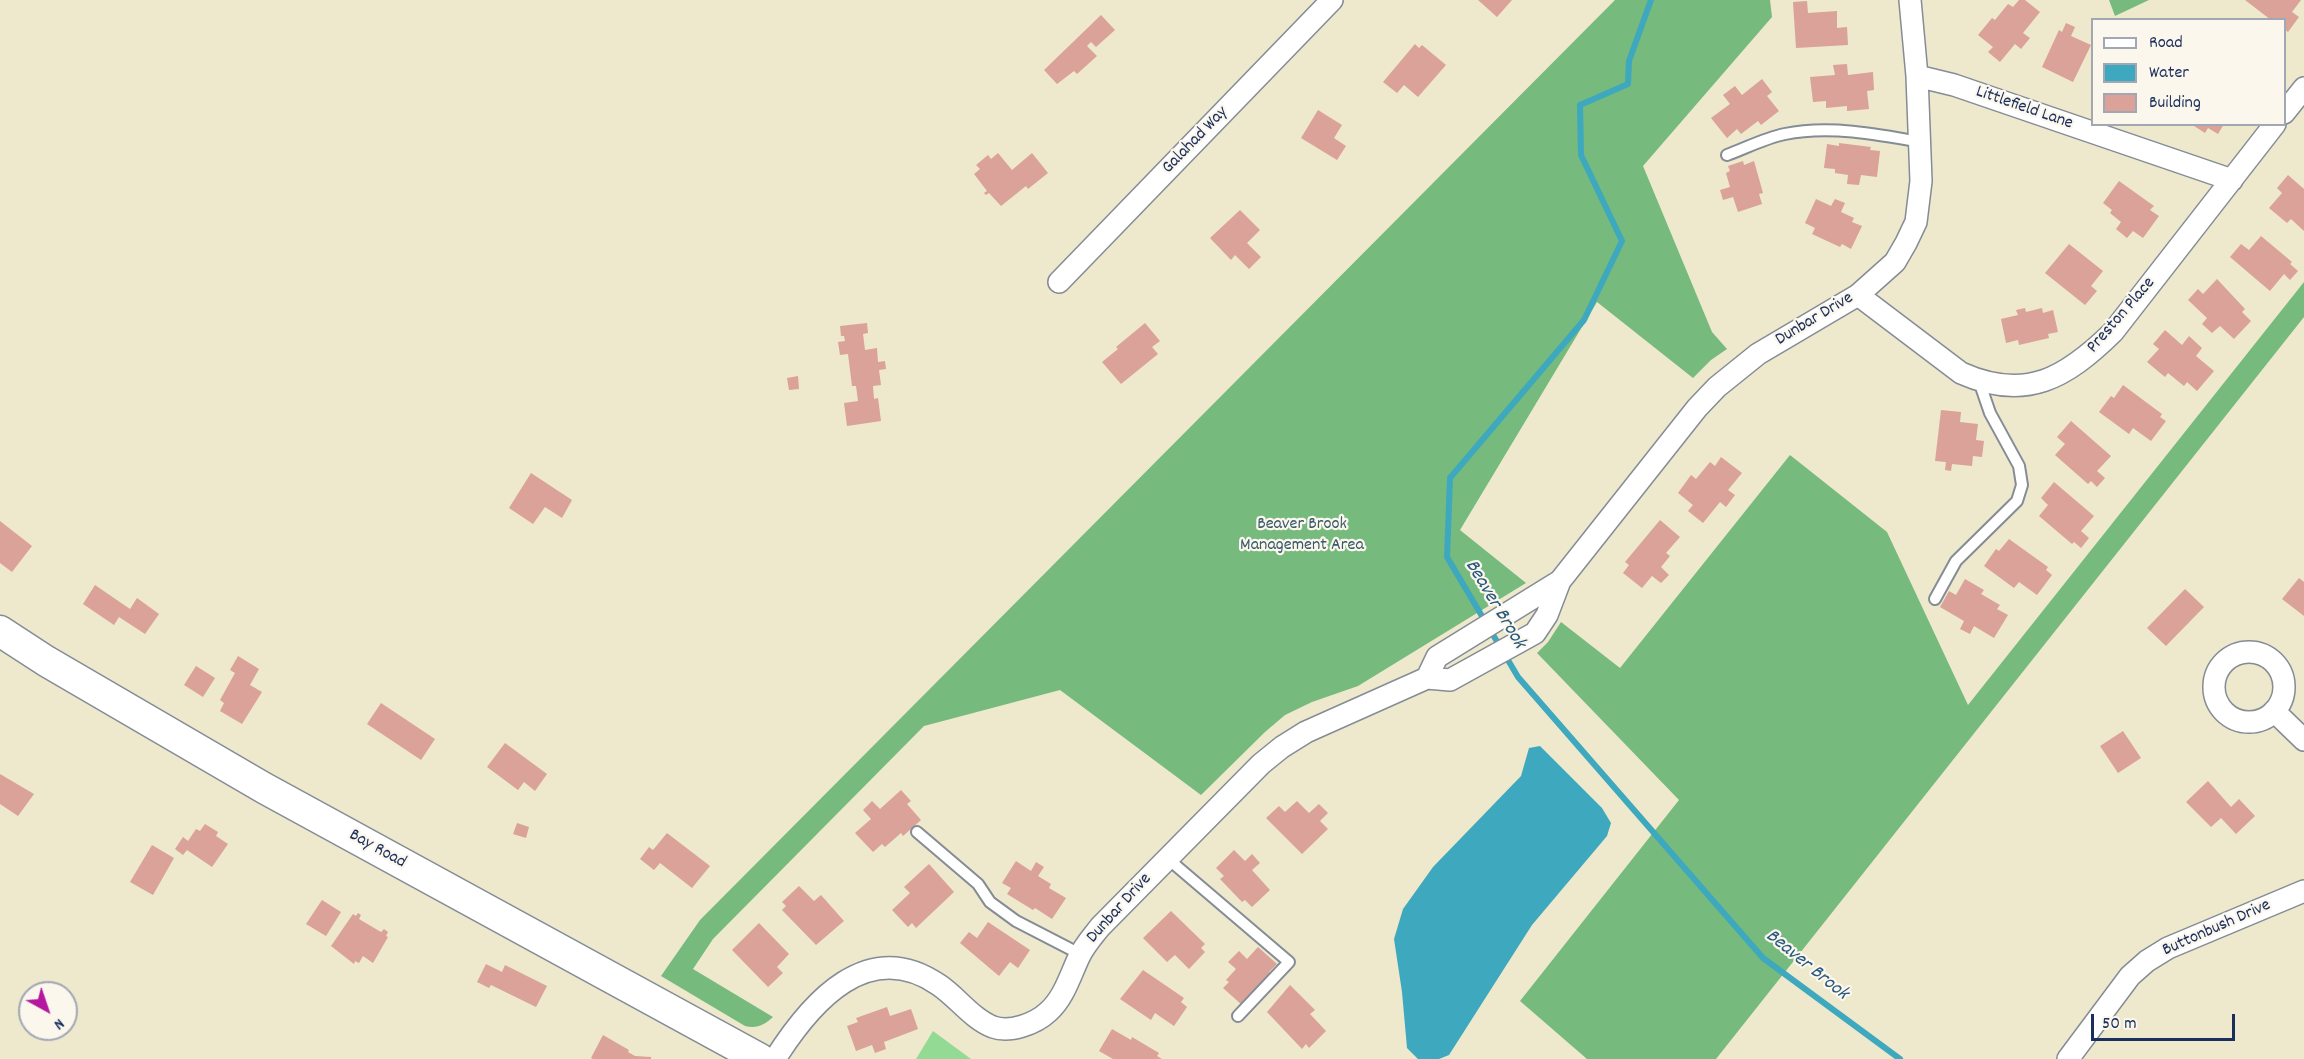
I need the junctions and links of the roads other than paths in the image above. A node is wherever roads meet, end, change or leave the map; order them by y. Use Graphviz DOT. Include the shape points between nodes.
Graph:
graph roads {
  1 [pos="1332,0"];
  2 [pos="1910,0"];
  3 [pos="1917,76"];
  4 [pos="2304,88"];
  5 [pos="2286,110"];
  6 [pos="2274,126"];
  7 [pos="1920,142"];
  8 [pos="1728,155"];
  9 [pos="2232,180"];
  10 [pos="1059,282"];
  11 [pos="1858,295"];
  12 [pos="1979,381"];
  13 [pos="1560,581"];
  14 [pos="1935,599"];
  15 [pos="0,631"];
  16 [pos="1427,678"];
  17 [pos="2274,711"];
  18 [pos="2304,740"];
  19 [pos="917,832"];
  20 [pos="1167,858"];
  21 [pos="2304,891"];
  22 [pos="1080,954"];
  23 [pos="1238,1016"];
  24 [pos="760,1059"];
  25 [pos="775,1059"];
  26 [pos="2068,1059"];
  1 -- 10 [label="street, Galahad Way"];
  2 -- 3 [label="street, Dunbar Drive"];
  3 -- 7 [label="street, Dunbar Drive"];
  3 -- 9 [label="street, Littlefield Lane" via="1954,85"];
  4 -- 5 [label="street"];
  6 -- 9 [label="street, Preston Place"];
  7 -- 8 [label="lane" via="1842,131 1804,132 1784,134"];
  7 -- 11 [label="street, Dunbar Drive" via="1916,222 1895,262"];
  9 -- 12 [label="street, Preston Place" via="2113,332 2088,356 2066,371 2035,383 2008,387"];
  11 -- 12 [label="street, Preston Place" via="1961,373"];
  11 -- 13 [label="street, Dunbar Drive" via="1758,354 1717,387"];
  12 -- 14 [label="lane" via="2019,466 2022,485 2017,501 1956,561"];
  13 -- 16 [label="street, Dunbar Drive" via="1437,657"];
  13 -- 16 [label="street, Dunbar Drive" via="1534,633 1450,680"];
  15 -- 24 [label="main road, Bay Road" via="46,662 264,788"];
  16 -- 20 [label="street, Dunbar Drive" via="1306,732 1282,747"];
  17 -- 18 [label="street"];
  19 -- 22 [label="lane" via="978,884 990,902 1016,921"];
  20 -- 22 [label="street, Dunbar Drive" via="1100,927"];
  20 -- 23 [label="lane" via="1289,962"];
  21 -- 26 [label="street, Buttonbush Drive" via="2168,948 2147,961 2130,976"];
  22 -- 25 [label="street, Dunbar Drive" via="1061,996 1048,1013 1031,1024 1010,1029 994,1027 976,1016 922,975 884,968 858,974 821,999"];
}
